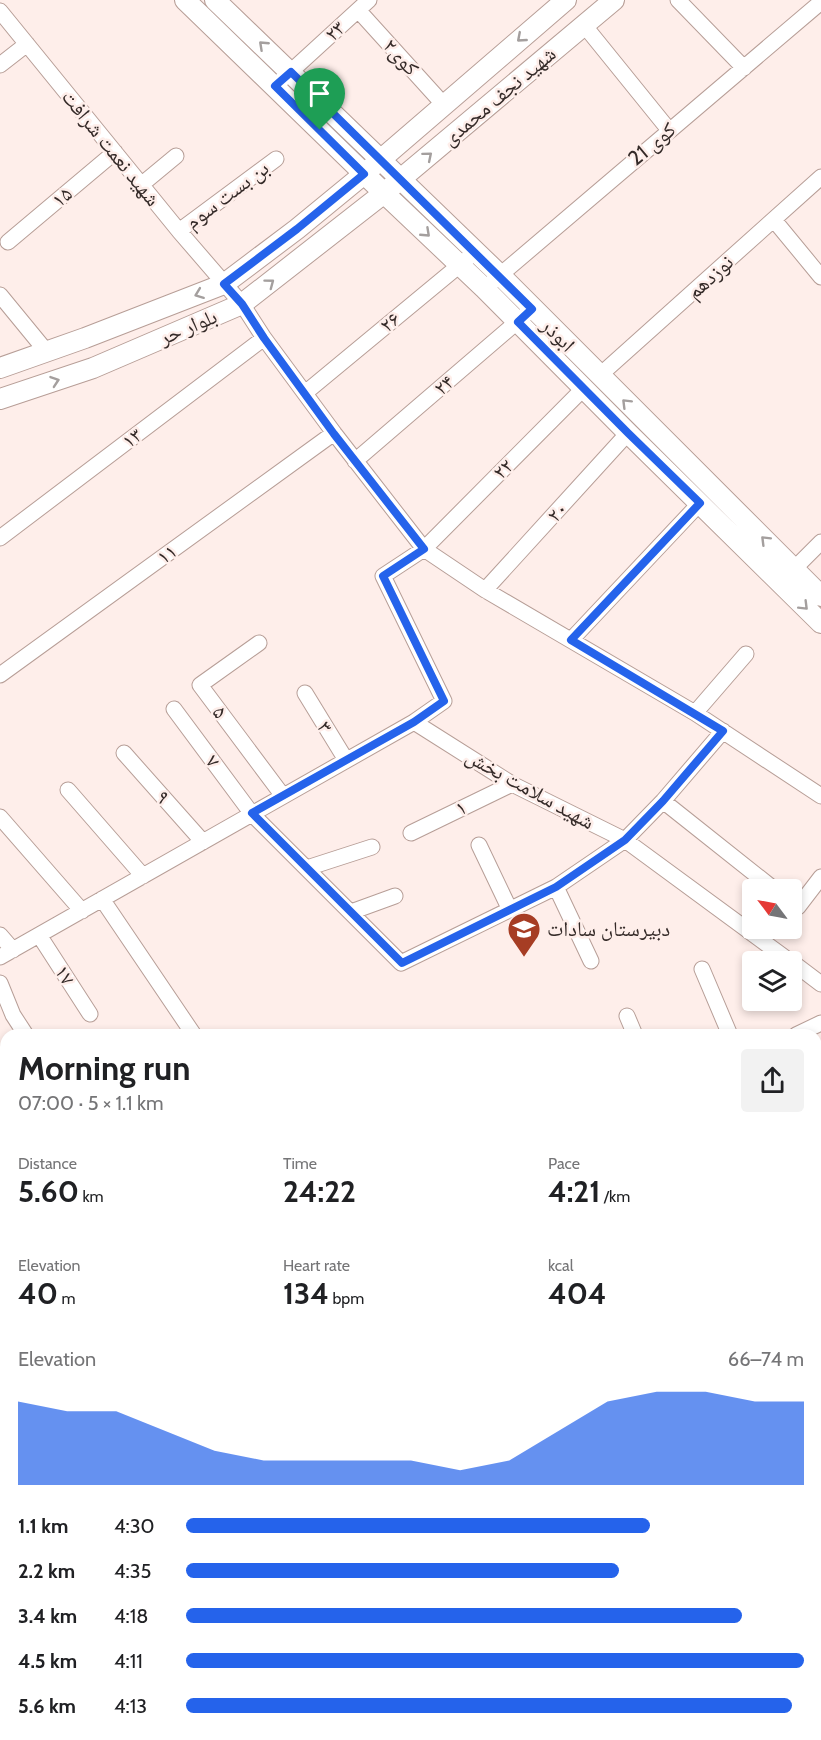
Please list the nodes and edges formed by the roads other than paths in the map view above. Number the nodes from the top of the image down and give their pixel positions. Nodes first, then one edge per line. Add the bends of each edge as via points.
1 (185, 0) edge
2 (215, 0) edge
3 (566, 0) edge
4 (614, 0) edge
5 (678, 0) edge
6 (821, 2) edge
7 (363, 5) edge
8 (0, 11) edge
9 (584, 25) junction
10 (27, 44) junction
11 (0, 65) edge
12 (744, 68) junction
13 (291, 72) junction
14 (275, 86) junction
15 (444, 105) junction
16 (669, 130) junction
17 (115, 152) junction
18 (176, 156) dead end
19 (276, 159) dead end
20 (380, 160) junction
21 (364, 174) junction
22 (821, 177) edge
23 (399, 180) junction
24 (141, 185) junction
25 (384, 193) junction
26 (774, 220) junction
27 (179, 231) junction
28 (9, 242) dead end
29 (475, 252) junction
30 (460, 264) junction
31 (821, 277) edge
32 (492, 282) junction
33 (224, 284) junction
34 (0, 295) edge
35 (242, 304) junction
36 (525, 315) junction
37 (264, 338) junction
38 (46, 351) junction
39 (0, 368) edge
40 (599, 376) junction
41 (584, 389) junction
42 (305, 393) junction
43 (0, 399) edge
44 (628, 433) junction
45 (334, 434) junction
46 (355, 462) junction
47 (700, 503) junction
48 (0, 538) edge
49 (821, 542) edge
50 (424, 549) junction
51 (794, 569) junction
52 (485, 590) junction
53 (821, 596) edge
54 (821, 624) edge
55 (571, 640) junction
56 (259, 643) dead end
57 (747, 654) dead end
58 (0, 675) edge
59 (304, 693) dead end
60 (174, 709) dead end
61 (695, 713) junction
62 (414, 722) junction
63 (723, 731) junction
64 (124, 753) dead end
65 (346, 760) junction
66 (512, 784) junction
67 (68, 790) dead end
68 (283, 796) junction
69 (821, 796) edge
70 (663, 801) junction
71 (252, 813) junction
72 (0, 817) edge
73 (411, 832) dead end
74 (625, 840) junction
75 (203, 842) junction
76 (479, 844) dead end
77 (372, 847) dead end
78 (307, 868) junction
79 (143, 876) junction
80 (821, 878) edge
81 (761, 879) edge
82 (556, 887) junction
83 (395, 896) dead end
84 (102, 899) junction
85 (802, 902) edge
86 (510, 909) junction
87 (82, 911) junction
88 (351, 912) junction
89 (0, 934) edge
90 (39, 935) junction
91 (776, 951) edge
92 (6, 954) edge
93 (591, 961) dead end
94 (702, 969) dead end
95 (802, 970) edge
96 (0, 983) edge
97 (821, 984) edge
98 (90, 1014) dead end
99 (627, 1016) dead end
100 (7, 1017) edge
101 (20, 1029) edge
102 (190, 1029) edge
103 (632, 1029) edge
104 (727, 1029) edge

1 - 14 main road
13 -> 2 main road, ابوذر
3 -> 15 main road, شهید نجف محمدی
4 - 9 main road, شهید نجف محمدی
5 - 12 street
6 - 12 street, کوی 21
7 - 13 street, ۲۳
7 - 15 street, کوی۲
8 - 10 street, شهید نعمت شرافت
9 - 16 street
23 -> 9 main road, شهید نجف محمدی
10 - 11 street
10 - 17 street, شهید نعمت شرافت
12 - 16 street, کوی 21
13 - 14 street, ۲۳
13 - 20 main road, ابوذر
14 - 21 main road
15 - 20 main road, شهید نجف محمدی
16 - 32 street, کوی 21
17 - 24 street, شهید نعمت شرافت
17 - 28 street, ۱۵
18 - 24 street
19 - 27 street, بن بست سوم
20 - 21 main road, شهید نجف محمدی
20 - 23 main road, ابوذر
21 - 25 main road, ابوذر
21 - 33 main road, بلوار حر
22 - 26 street, نوزدهم
23 - 25 main road, شهید نجف محمدی
23 - 29 main road, ابوذر
24 - 27 street, شهید نعمت شرافت
25 -> 30 main road, ابوذر
35 -> 25 main road, بلوار حر
26 - 31 street
26 - 40 street, نوزدهم
27 - 33 street, شهید نعمت شرافت
29 - 30 street, ۲۶
29 - 32 main road, ابوذر
30 - 32 main road, ابوذر
30 - 42 street, ۲۶
32 - 36 main road, ابوذر
33 - 35 street, شهید نعمت شرافت
33 -> 38 main road, بلوار حر
34 - 38 street
35 - 37 street, شهید نعمت شرافت
43 -> 35 main road, بلوار حر via 93,368
36 - 40 main road, ابوذر
36 - 41 main road, ابوذر
36 - 46 street, ۲۴
37 - 42 street, شهید نعمت شرافت
37 - 48 street, ۱۳
38 - 39 main road, بلوار حر
51 -> 40 main road, ابوذر
41 - 44 main road, ابوذر
41 - 50 street, ۲۲
42 - 45 street, شهید نعمت شرافت
44 - 47 main road, ابوذر
44 - 52 street, ۲۰
45 - 46 street, شهید نعمت شرافت
45 - 58 street, ۱۱
46 - 50 street, شهید نعمت شرافت
47 -> 54 main road, ابوذر
47 - 55 street
49 - 51 street
50 - 52 street, شهید نعمت شرافت
50 - 62 street, ۲۲ via 383,576 444,701
51 - 53 main road, ابوذر
52 - 55 street, شهید نعمت شرافت
55 - 61 street, شهید نعمت شرافت
56 - 68 street, ۵ via 200,685
57 - 61 street
59 - 65 street, ۳
60 - 71 street, ۷
61 - 63 street, شهید نعمت شرافت
62 - 65 street
62 - 66 street, شهید سلامت بخش
63 - 69 street, شهید نعمت شرافت
63 - 70 street
64 - 75 street, ۹
65 - 68 street
66 - 73 street, ۱
66 - 74 street, شهید سلامت بخش
67 - 79 street
68 - 71 street
70 - 74 street
70 - 81 street
71 - 75 street
71 - 78 street, ۷
72 - 87 street
74 - 82 street
74 - 91 street, شهید سلامت بخش
75 - 79 street
76 - 86 street
77 - 78 street
78 - 88 street, ۷
79 - 84 street
80 - 85 street
82 - 86 street
82 - 93 street
83 - 88 street
84 - 87 street
84 - 102 street
86 - 88 street, ۷ via 402,963
87 - 90 street
89 - 92 street
90 - 92 street
90 - 98 street, ۱۷
94 - 104 street
95 - 97 street, شهید سلامت بخش
96 - 100 street
99 - 103 street
100 - 101 street

